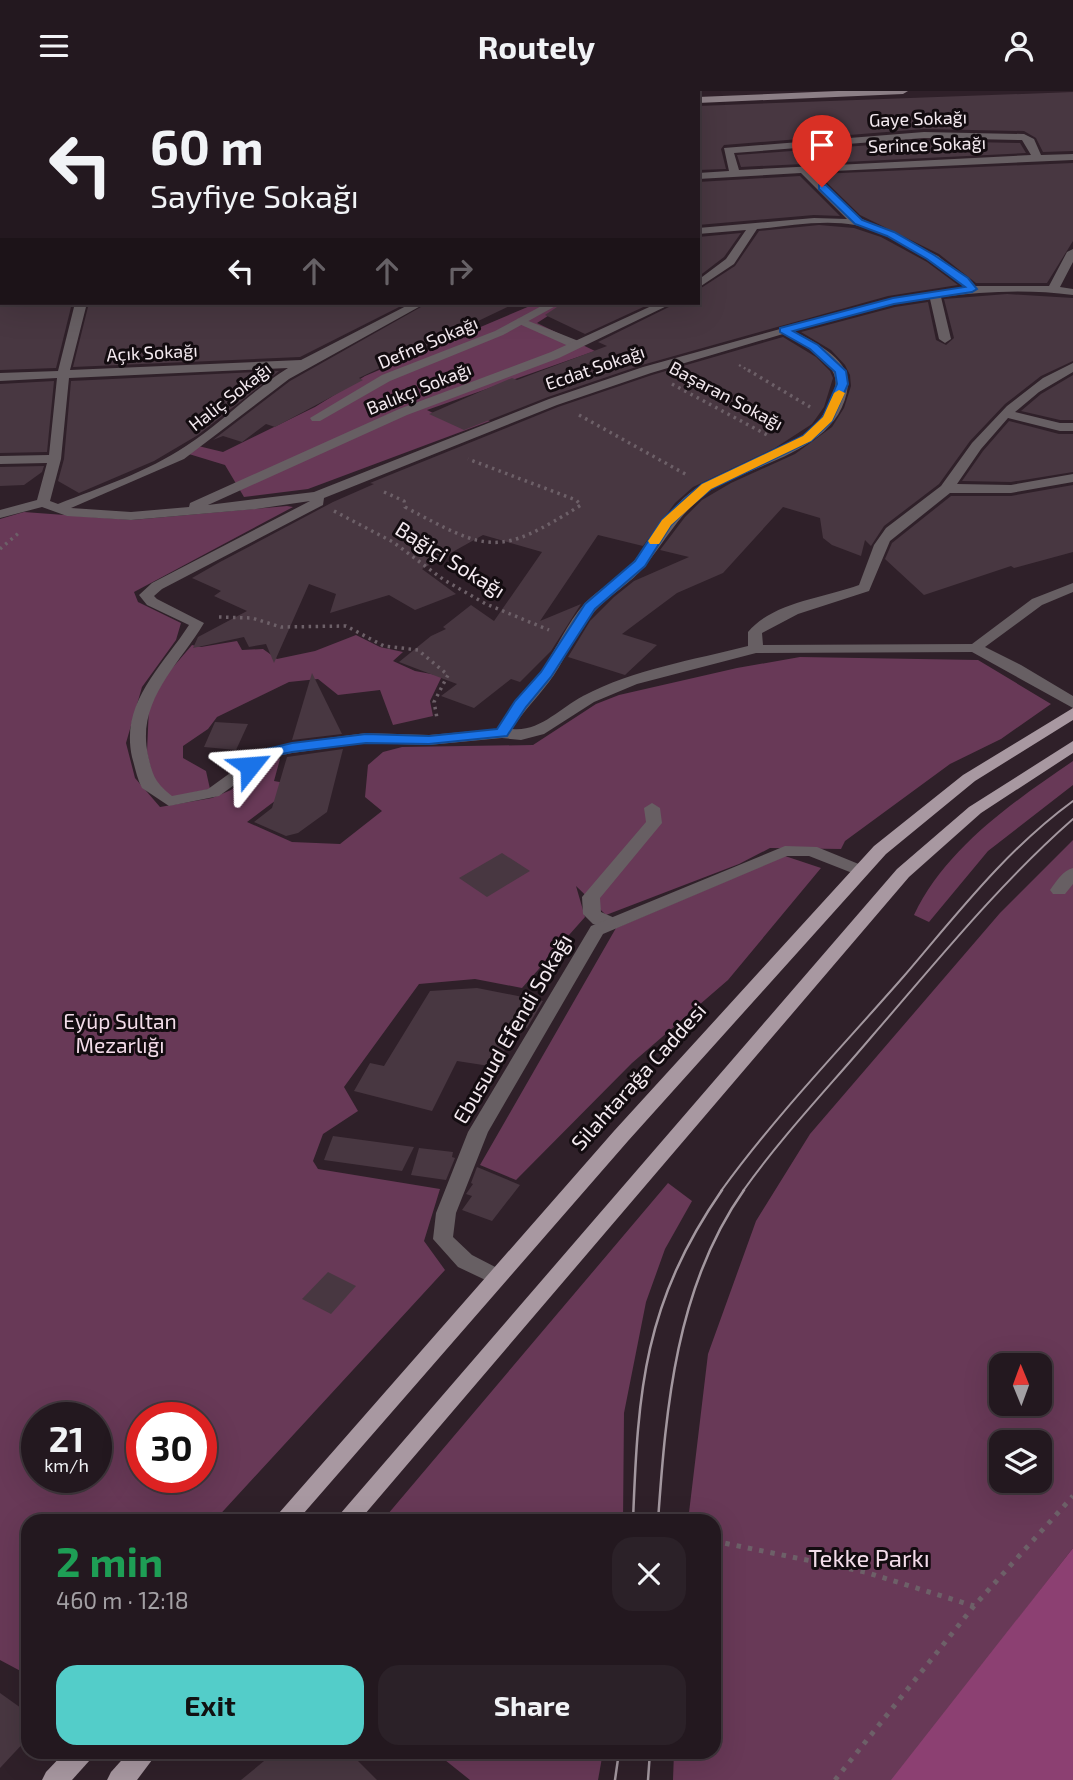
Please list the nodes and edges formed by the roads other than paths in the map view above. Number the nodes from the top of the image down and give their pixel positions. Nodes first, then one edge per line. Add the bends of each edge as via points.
1 (903, 91) edge
2 (824, 92) edge
3 (700, 100) edge
4 (829, 141) junction
5 (932, 148) junction
6 (1073, 157) edge
7 (1038, 160) junction
8 (842, 166) junction
9 (804, 170) junction
10 (735, 174) junction
11 (700, 176) edge
12 (859, 222) junction
13 (752, 228) junction
14 (700, 231) edge
15 (1073, 252) edge
16 (700, 284) edge
17 (972, 289) junction
18 (1053, 289) junction
19 (1073, 292) edge
20 (935, 295) junction
21 (80, 305) edge
22 (416, 305) edge
23 (551, 305) edge
24 (663, 305) edge
25 (521, 321) junction
26 (784, 330) junction
27 (945, 339) dead end
28 (577, 345) junction
29 (305, 364) junction
30 (1073, 367) edge
31 (62, 375) junction
32 (0, 377) edge
33 (1007, 414) junction
34 (316, 418) dead end
35 (1073, 427) edge
36 (55, 459) junction
37 (0, 460) edge
38 (1073, 478) edge
39 (946, 489) junction
40 (317, 499) junction
41 (43, 503) junction
42 (57, 510) junction
43 (186, 512) junction
44 (0, 515) edge
45 (1073, 587) edge
46 (975, 648) junction
47 (756, 649) junction
48 (1073, 703) edge
49 (1073, 713) edge
50 (502, 733) junction
51 (1073, 746) edge
52 (652, 808) dead end
53 (860, 871) junction
54 (1073, 873) edge
55 (1059, 890) dead end
56 (611, 923) junction
57 (496, 1277) junction
58 (289, 1514) edge
59 (351, 1514) edge
60 (74, 1759) edge
61 (139, 1759) edge
62 (55, 1780) edge
63 (120, 1780) edge

1 - 2 main road
2 - 3 main road
4 - 5 street, Gaye Sokağı
4 - 8 street
4 - 10 street, Gaye Sokağı via 728,150
5 - 7 street, Serince Sokağı
5 - 7 street, Gaye Sokağı via 1024,137
5 - 8 street, Serince Sokağı
6 - 7 street, Serince Sokağı
8 - 9 street, Serince Sokağı
9 - 10 street, Serince Sokağı
9 - 12 street
10 - 11 street, Serince Sokağı
12 - 13 street via 814,221
12 - 17 street via 931,257
13 - 14 street
13 - 16 street via 744,249
15 - 18 street
17 - 18 street, Ecdat Sokağı
17 - 20 street, Ecdat Sokağı
18 - 19 street, Ecdat Sokağı
20 - 26 street, Ecdat Sokağı via 893,301
20 - 27 street
21 - 31 street
22 - 29 street, Haliç Sokağı
23 - 25 street, Defne Sokağı
24 - 28 street, Balıkçı Sokağı
25 - 28 street
25 - 34 street, Defne Sokağı via 386,378
26 - 40 street, Ecdat Sokağı via 553,403
26 - 50 street via 814,347 840,371 843,384 828,418 807,439 707,487 666,523 640,563 590,607
28 - 43 street, Balıkçı Sokağı via 403,412
29 - 31 street, Açık Sokağı
29 - 42 street, Haliç Sokağı via 227,417 180,456
30 - 33 street via 1057,374
31 - 32 street, Açık Sokağı
31 - 36 street
33 - 35 street
33 - 39 street via 980,440
36 - 37 street
36 - 41 street
38 - 39 street via 1011,489
39 - 47 street via 883,540 864,588 774,619 755,632
40 - 43 street
40 - 50 street, Ecdat Sokağı via 146,595 197,623 141,708 137,731 148,785 169,801 213,793 268,753 292,748 366,739 429,740
41 - 42 street
41 - 44 street
42 - 43 street via 131,516
45 - 46 street via 1037,602
46 - 47 street
46 - 48 street
47 - 50 street via 632,681 589,699 539,731 521,736
49 - 53 main road, Silahtarağa Caddesi via 960,784
51 - 59 main road via 975,810 903,873
52 - 56 street via 654,823 591,897 592,914
53 - 56 street, Ebusuud Efendi Sokağı via 811,851 785,851
53 - 57 main road, Silahtarağa Caddesi
54 - 55 street
56 - 57 street, Ebusuud Efendi Sokağı via 597,930 478,1132 446,1213 443,1239 465,1261
57 - 58 main road, Silahtarağa Caddesi
60 - 62 main road
61 - 63 main road

